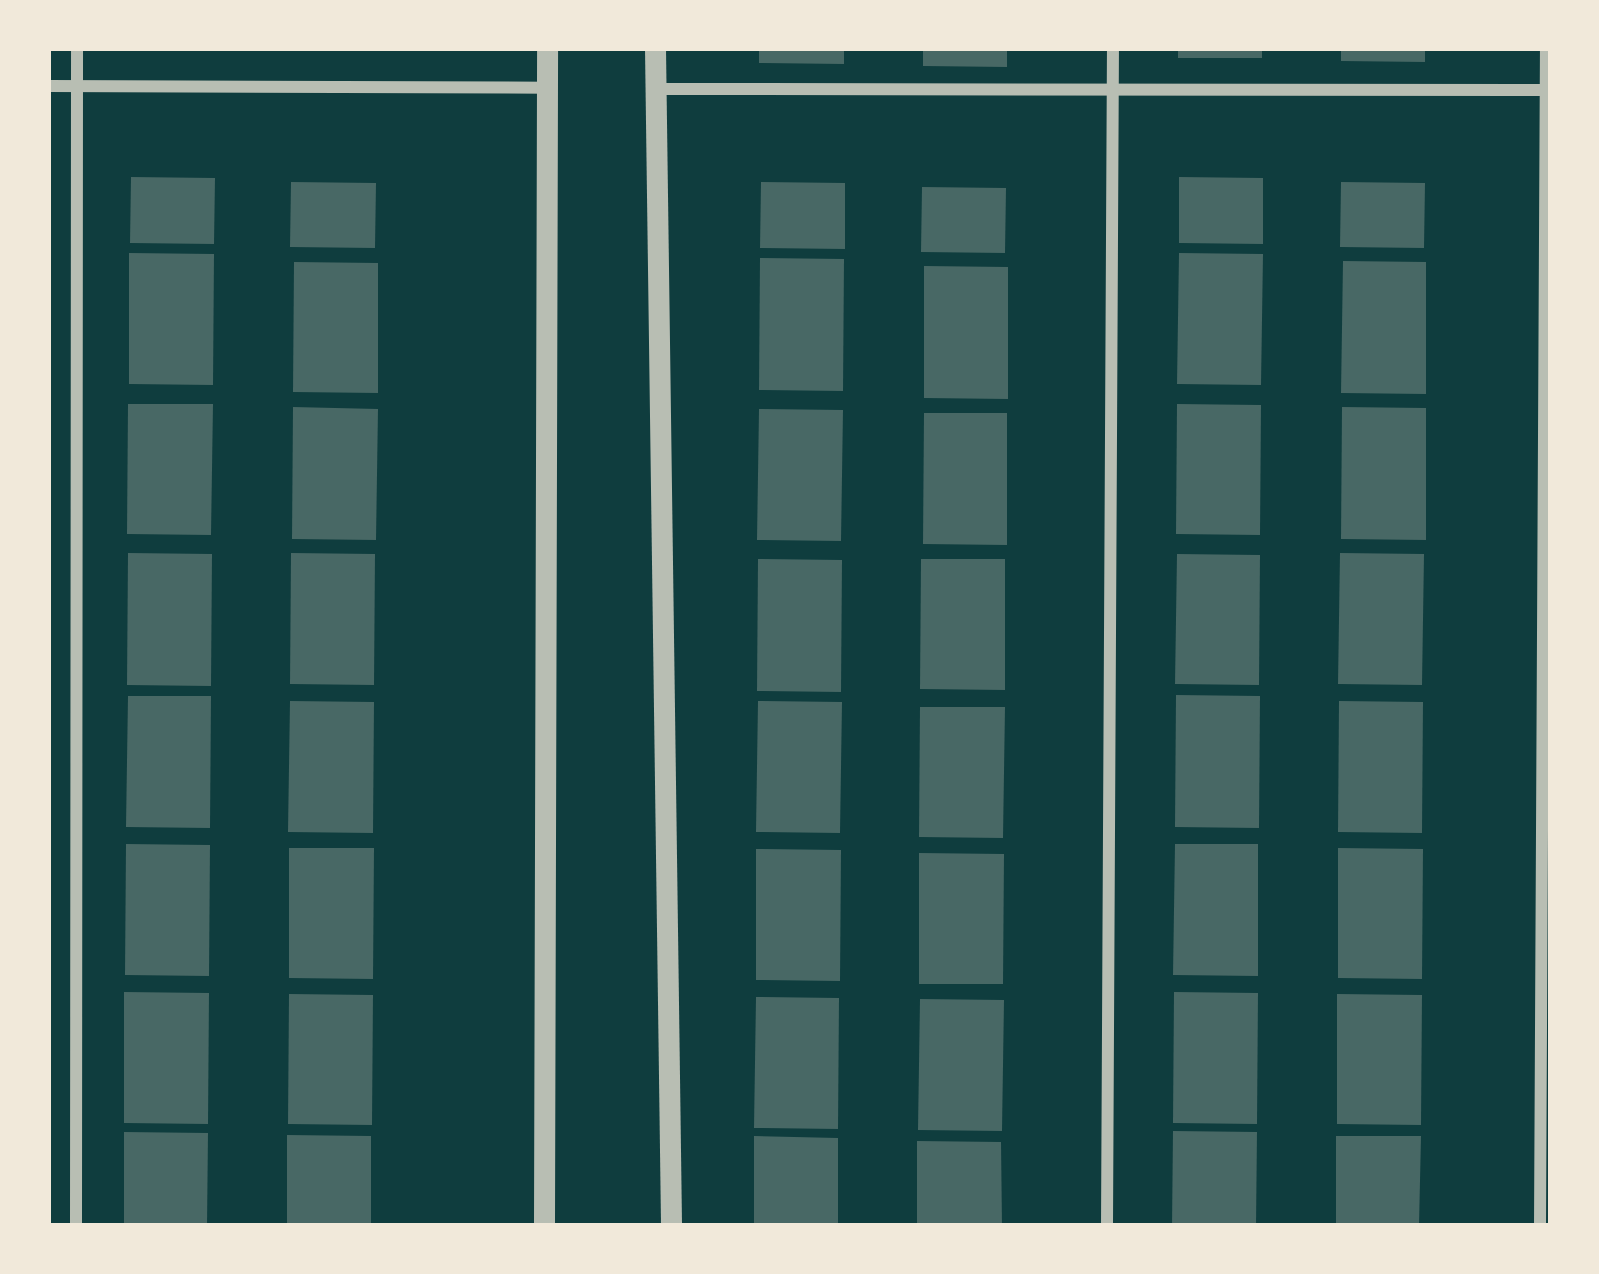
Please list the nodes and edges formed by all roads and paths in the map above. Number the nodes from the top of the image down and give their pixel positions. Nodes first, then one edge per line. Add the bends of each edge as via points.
1 (77, 48) edge
2 (548, 48) edge
3 (655, 48) edge
4 (1113, 48) edge
5 (1546, 48) edge
6 (48, 86) edge
7 (77, 86) junction
8 (548, 88) junction
9 (655, 89) junction
10 (1113, 90) junction
11 (1549, 90) edge
12 (76, 1226) edge
13 (544, 1226) edge
14 (670, 1226) edge
15 (1107, 1226) edge
16 (1540, 1226) edge

1 - 7 street
2 - 8 street
3 - 9 street
4 - 10 street
5 - 11 street
6 - 7 street
7 - 8 street
7 - 12 street
8 - 13 street
9 - 10 street
9 - 14 street
10 - 11 street
10 - 15 street
11 - 16 street

